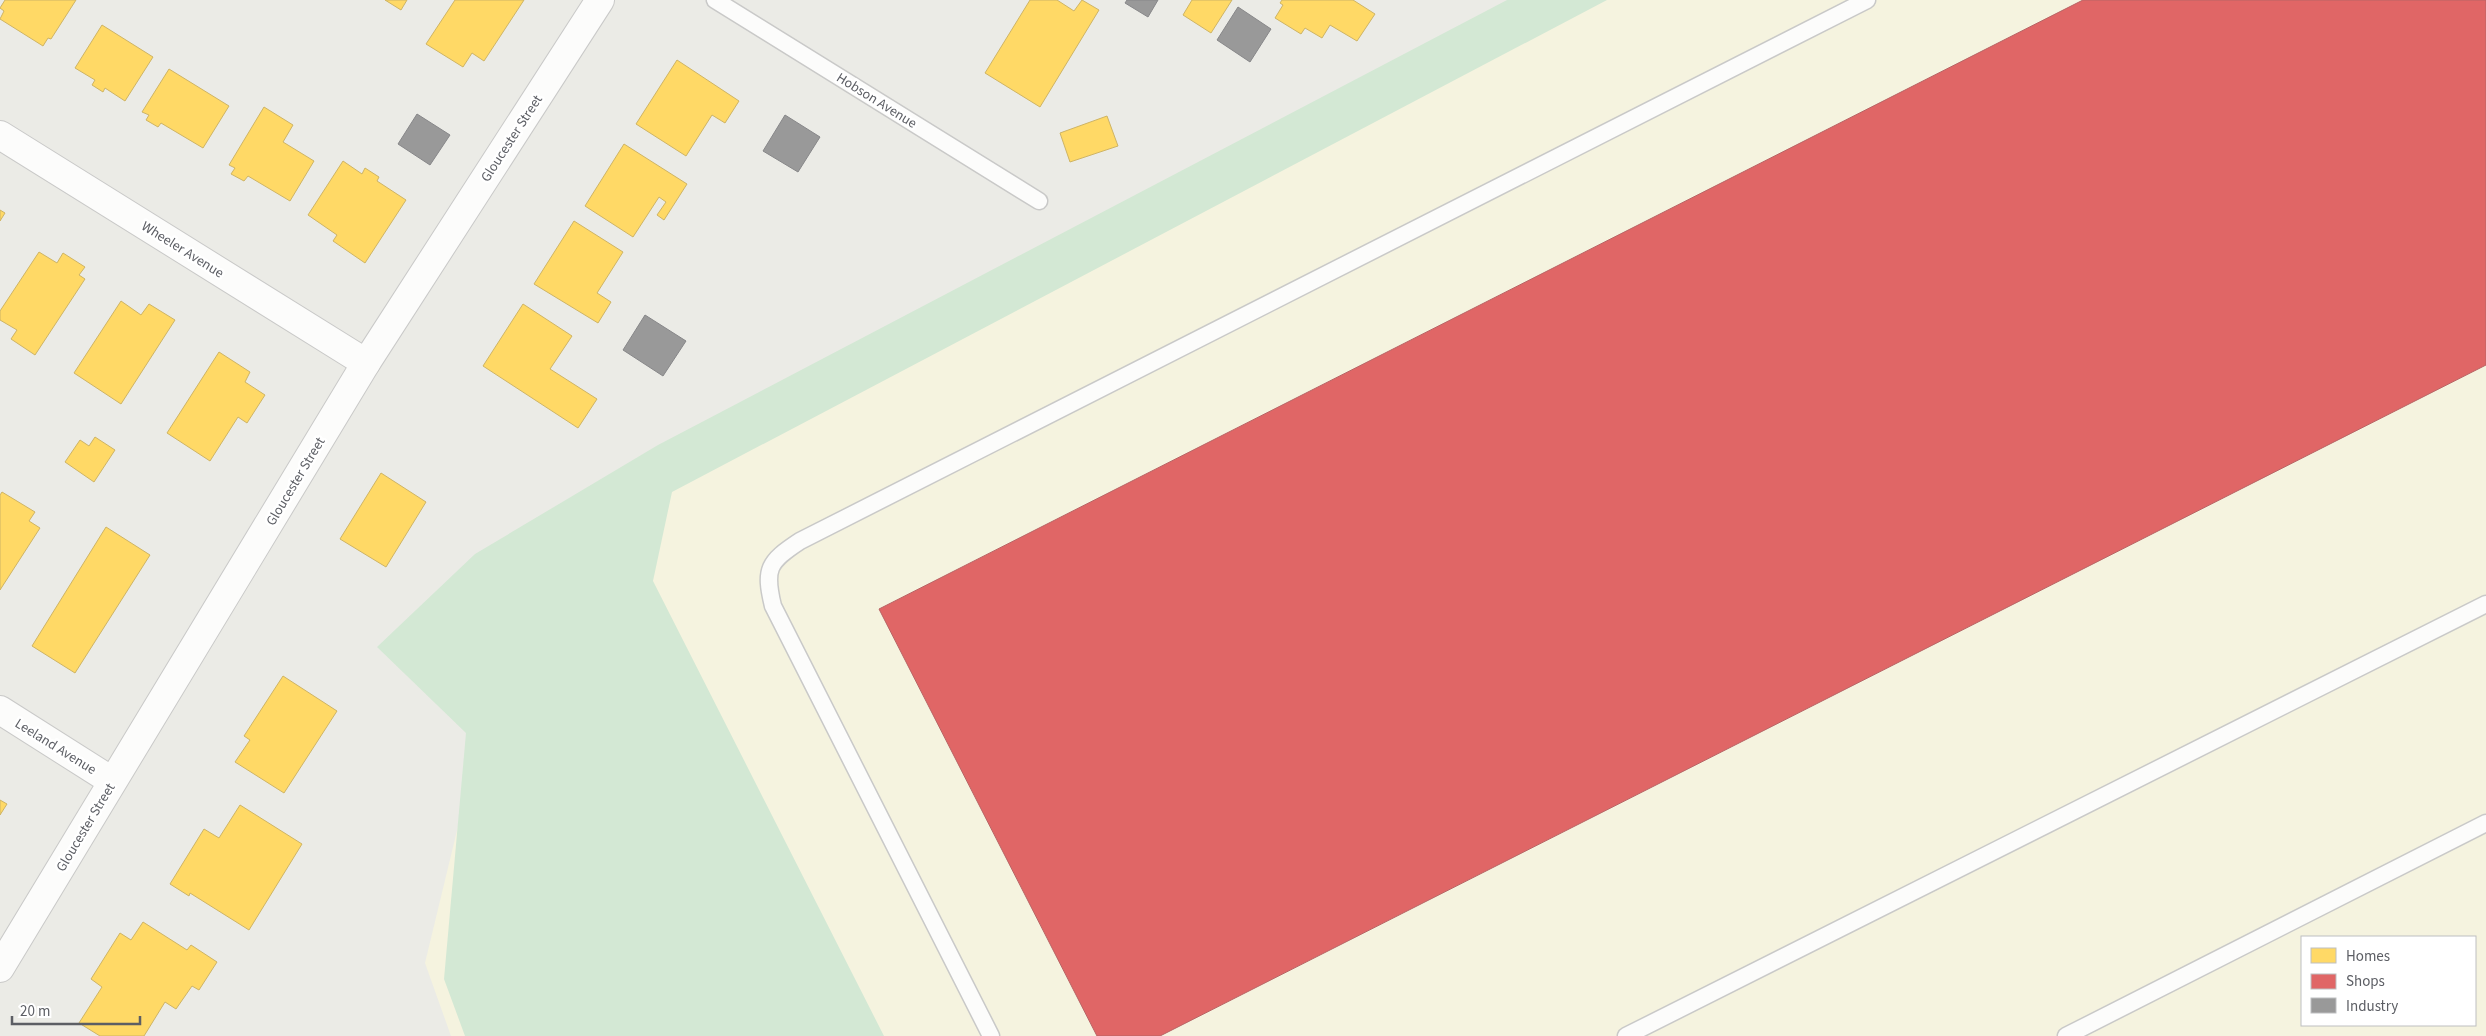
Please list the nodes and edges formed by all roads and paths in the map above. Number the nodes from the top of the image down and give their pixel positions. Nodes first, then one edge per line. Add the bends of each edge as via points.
1 (600, 0) edge
2 (715, 0) edge
3 (1867, 0) edge
4 (0, 135) edge
5 (1039, 201) dead end
6 (366, 363) junction
7 (2486, 604) edge
8 (0, 710) edge
9 (112, 781) junction
10 (2486, 823) edge
11 (0, 968) edge
12 (991, 1036) edge
13 (1626, 1036) edge
14 (2066, 1036) edge

1 - 6 street, Gloucester Street
2 - 5 lane, Hobson Avenue
3 - 12 lane via 800,541 781,554 770,567 768,586 773,606
4 - 6 street, Wheeler Avenue
6 - 9 street, Gloucester Street
7 - 13 lane
8 - 9 street, Leeland Avenue
9 - 11 street, Gloucester Street
10 - 14 lane

